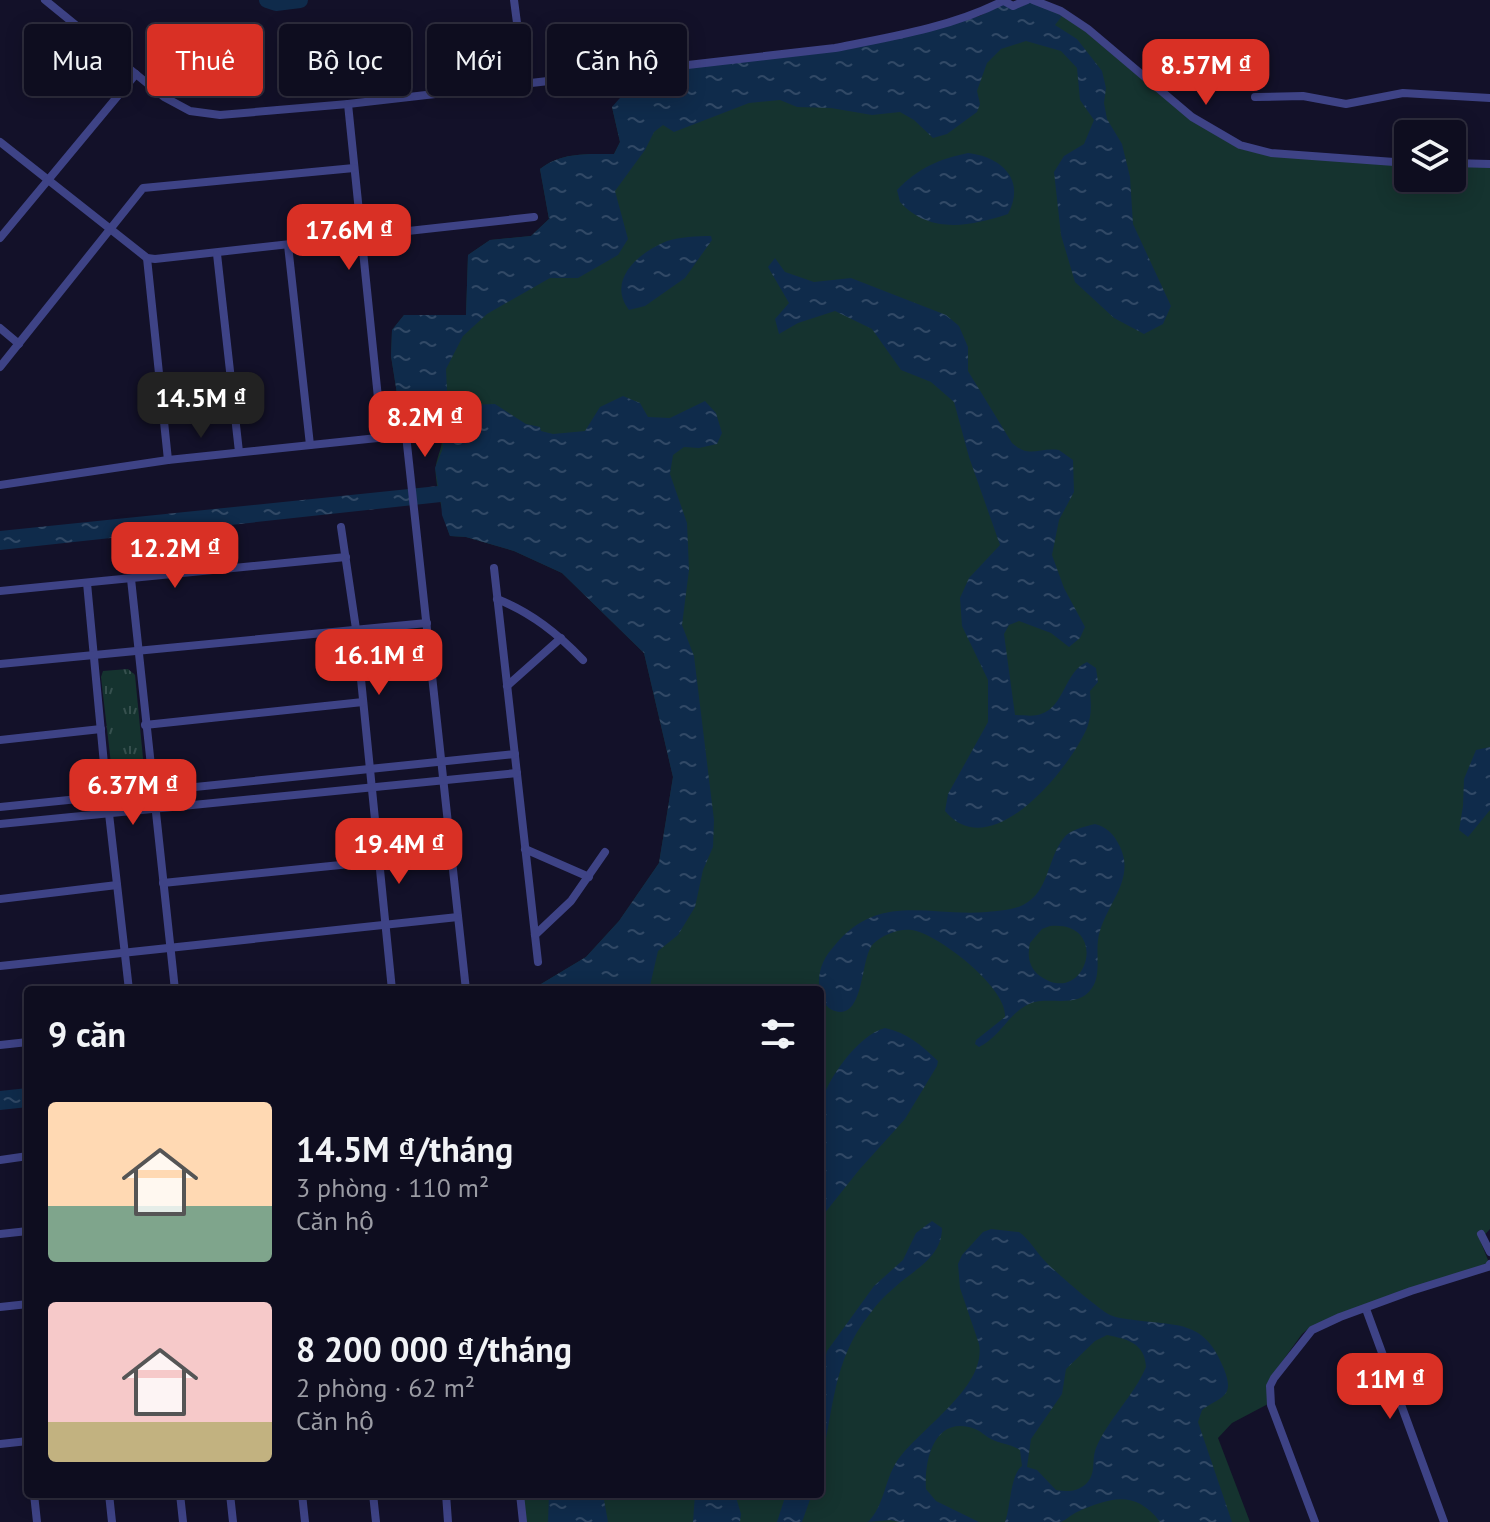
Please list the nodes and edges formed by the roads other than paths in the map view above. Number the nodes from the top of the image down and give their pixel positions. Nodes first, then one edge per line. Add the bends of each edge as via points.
1 (45, 0) edge
2 (514, 0) edge
3 (1003, 0) edge
4 (1030, 0) edge
5 (517, 24) edge
6 (136, 74) junction
7 (531, 83) edge
8 (427, 95) edge
9 (1255, 97) dead end
10 (1490, 98) edge
11 (348, 104) junction
12 (0, 142) edge
13 (1394, 162) edge
14 (1466, 163) edge
15 (1490, 164) edge
16 (354, 168) junction
17 (49, 179) junction
18 (534, 217) dead end
19 (111, 229) junction
20 (361, 237) junction
21 (0, 238) edge
22 (288, 245) junction
23 (217, 254) junction
24 (147, 258) junction
25 (0, 328) edge
26 (19, 344) junction
27 (0, 367) edge
28 (382, 437) junction
29 (310, 445) junction
30 (239, 452) junction
31 (168, 460) junction
32 (0, 485) edge
33 (341, 527) dead end
34 (346, 557) junction
35 (494, 568) dead end
36 (131, 579) junction
37 (87, 583) junction
38 (0, 591) edge
39 (497, 599) junction
40 (427, 623) junction
41 (356, 629) junction
42 (561, 638) junction
43 (138, 650) junction
44 (94, 655) junction
45 (583, 660) dead end
46 (0, 664) edge
47 (507, 686) junction
48 (363, 702) junction
49 (145, 725) junction
50 (101, 729) junction
51 (0, 740) edge
52 (515, 754) junction
53 (441, 761) junction
54 (370, 768) junction
55 (517, 773) junction
56 (443, 780) junction
57 (372, 786) junction
58 (152, 791) junction
59 (107, 796) junction
60 (0, 807) edge
61 (154, 809) junction
62 (108, 813) junction
63 (0, 824) edge
64 (525, 849) junction
65 (605, 852) dead end
66 (380, 861) junction
67 (589, 877) junction
68 (163, 883) junction
69 (117, 885) junction
70 (0, 899) edge
71 (458, 917) junction
72 (386, 924) junction
73 (535, 935) junction
74 (170, 948) junction
75 (125, 953) junction
76 (538, 962) dead end
77 (0, 966) edge
78 (129, 986) edge
79 (175, 986) edge
80 (392, 986) edge
81 (466, 986) edge
82 (24, 1042) edge
83 (0, 1045) edge
84 (24, 1157) edge
85 (0, 1160) edge
86 (24, 1231) edge
87 (0, 1234) edge
88 (1481, 1234) dead end
89 (1490, 1252) edge
90 (1489, 1268) edge
91 (24, 1304) edge
92 (0, 1307) edge
93 (1366, 1309) junction
94 (0, 1444) edge
95 (24, 1444) edge
96 (34, 1498) edge
97 (109, 1498) edge
98 (180, 1498) edge
99 (230, 1498) edge
100 (302, 1498) edge
101 (373, 1498) edge
102 (446, 1498) edge
103 (520, 1498) edge
104 (37, 1522) edge
105 (112, 1522) edge
106 (183, 1522) edge
107 (233, 1522) edge
108 (305, 1522) edge
109 (376, 1522) edge
110 (448, 1522) edge
111 (523, 1522) edge
112 (1315, 1522) edge
113 (1444, 1522) edge

1 - 6 street
2 - 5 street
3 - 4 street via 1013,6
3 - 7 street via 979,13 835,48
4 - 13 street via 1061,11 1088,29 1192,117 1240,145 1271,153
6 - 11 street via 190,111 220,115
6 - 17 street
8 - 11 street
9 - 10 street via 1303,96 1346,104 1403,93
11 - 16 street
12 - 17 street
14 - 15 street
16 - 19 street via 143,188
16 - 20 street
17 - 19 street
17 - 21 street
18 - 20 street
19 - 24 street
19 - 26 street
20 - 22 street
20 - 28 street
22 - 23 street
22 - 29 street
23 - 24 street
23 - 30 street
24 - 31 street
25 - 26 street
26 - 27 street
28 - 29 street
28 - 40 street via 406,435
29 - 30 street
30 - 31 street
31 - 32 street
33 - 34 street
34 - 36 street
34 - 41 street
35 - 39 street
36 - 37 street
36 - 43 street
37 - 38 street
37 - 44 street
39 - 42 street
39 - 47 street
40 - 41 street
40 - 53 street
41 - 43 street
41 - 48 street
42 - 45 street
42 - 47 street
43 - 44 street
43 - 49 street
44 - 46 street
44 - 50 street
47 - 52 street
48 - 49 street
48 - 54 street
49 - 58 street
50 - 51 street
50 - 59 street
52 - 53 street
52 - 55 street
53 - 54 street
53 - 56 street
54 - 57 street
54 - 58 street
55 - 56 street
55 - 64 street
56 - 57 street
56 - 71 street
57 - 61 street
57 - 66 street
58 - 59 street
58 - 61 street
59 - 60 street
59 - 62 street
61 - 62 street
61 - 68 street
62 - 63 street
62 - 69 street
64 - 67 street
64 - 73 street
65 - 67 street
66 - 68 street
66 - 72 street
67 - 73 street
68 - 74 street
69 - 70 street
69 - 75 street
71 - 72 street
71 - 81 street
72 - 74 street
72 - 80 street
73 - 76 street
74 - 75 street
74 - 79 street
75 - 77 street
75 - 78 street
82 - 83 street
84 - 85 street
86 - 87 street
88 - 89 street
90 - 93 street
91 - 92 street
93 - 112 street via 1312,1330 1270,1386 1274,1415
93 - 113 street
94 - 95 street
96 - 104 street
97 - 105 street
98 - 106 street
99 - 107 street
100 - 108 street
101 - 109 street
102 - 110 street
103 - 111 street

